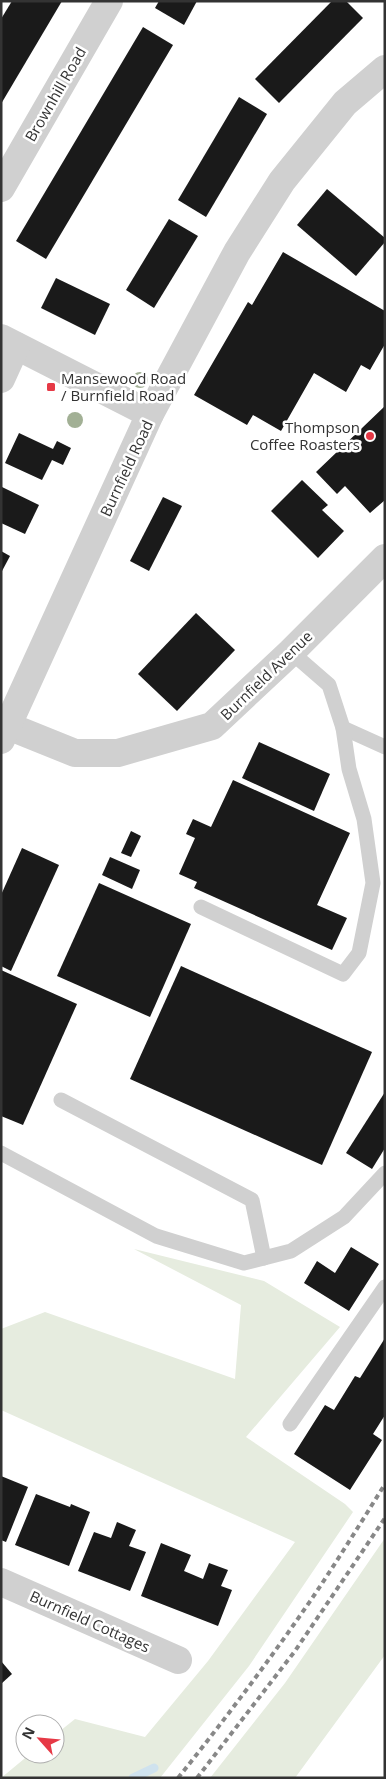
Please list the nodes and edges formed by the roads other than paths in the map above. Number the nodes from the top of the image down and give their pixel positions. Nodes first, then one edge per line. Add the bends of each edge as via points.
1 (109, 1) edge
2 (385, 69) edge
3 (1, 188) edge
4 (9, 342) edge
5 (1, 379) edge
6 (150, 414) junction
7 (385, 558) edge
8 (291, 652) junction
9 (343, 728) junction
10 (4, 733) edge
11 (385, 747) edge
12 (201, 907) dead end
13 (61, 1100) dead end
14 (1, 1153) edge
15 (382, 1184) edge
16 (264, 1258) junction
17 (385, 1287) edge
18 (290, 1424) dead end
19 (1, 1582) edge
20 (178, 1660) dead end

1 - 3 street, Brownhill Road
2 - 6 street, Burnfield Road via 345,103 282,181 237,252
4 - 5 street
4 - 6 street
6 - 10 street, Burnfield Road
7 - 8 street, Burnfield Avenue
8 - 9 lane via 329,685
8 - 10 street, Burnfield Avenue via 212,726 118,753 75,752
9 - 11 lane
9 - 12 lane via 349,769 364,819 373,883 359,952 343,974
13 - 16 lane via 252,1200
14 - 16 lane via 156,1236 244,1263
15 - 16 lane via 344,1217 291,1251
17 - 18 lane
19 - 20 street, Burnfield Cottages

